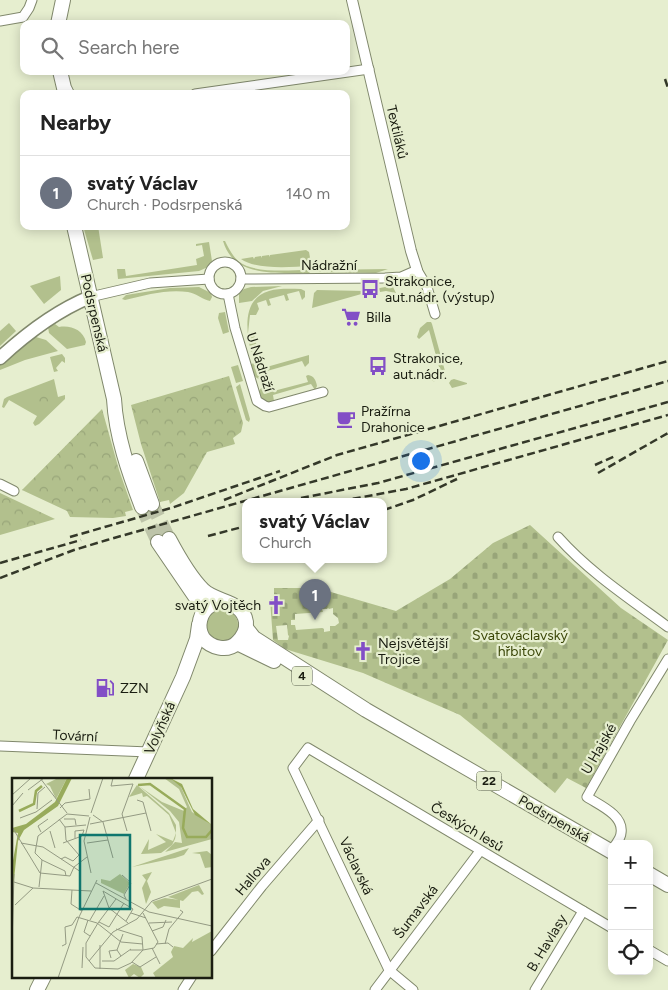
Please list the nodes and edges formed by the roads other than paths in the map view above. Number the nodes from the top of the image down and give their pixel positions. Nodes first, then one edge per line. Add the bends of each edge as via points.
1 (32, 0) edge
2 (63, 0) edge
3 (352, 0) edge
4 (59, 20) edge
5 (0, 21) edge
6 (369, 70) junction
7 (350, 73) edge
8 (55, 75) edge
9 (61, 75) edge
10 (333, 75) edge
11 (55, 90) edge
12 (65, 90) edge
13 (224, 90) edge
14 (75, 230) edge
15 (417, 270) junction
16 (241, 278) junction
17 (209, 279) junction
18 (228, 294) junction
19 (90, 297) junction
20 (435, 314) dead end
21 (0, 358) edge
22 (324, 392) dead end
23 (0, 484) edge
24 (14, 491) dead end
25 (147, 506) tunnel mouth
26 (558, 537) dead end
27 (222, 602) junction
28 (201, 618) junction
29 (668, 627) edge
30 (246, 628) junction
31 (237, 643) junction
32 (216, 647) junction
33 (668, 659) edge
34 (183, 677) junction
35 (366, 710) junction
36 (0, 746) edge
37 (308, 748) joint
38 (149, 752) junction
39 (136, 778) edge
40 (319, 820) junction
41 (618, 840) edge
42 (608, 850) edge
43 (480, 851) junction
44 (653, 876) edge
45 (668, 885) edge
46 (583, 911) junction
47 (608, 926) edge
48 (212, 950) edge
49 (653, 952) edge
50 (668, 961) edge
51 (390, 970) junction
52 (43, 978) edge
53 (191, 978) edge
54 (37, 990) edge
55 (183, 990) edge
56 (375, 990) edge
57 (413, 990) edge
58 (535, 990) edge

1 - 5 street via 22,17
2 - 4 main road
3 - 6 street, Textiláků
6 - 7 street
6 - 15 street, Textiláků
8 - 11 main road
9 - 12 main road
10 - 13 street
14 - 19 main road, Podsrpenská
15 - 16 street, Nádražní via 401,277 385,278
15 - 20 street via 427,287
16 - 17 street via 237,268 224,263 214,267
16 - 18 street via 238,288
17 - 18 street via 215,290
17 - 19 street via 150,283
18 - 22 street, U Nádraží via 235,328 260,404 274,406
19 - 21 main road via 52,317
19 - 25 main road, Podsrpenská via 122,448
23 - 24 street
26 - 29 street via 578,558
27 - 28 main road via 211,604
27 - 28 main road, Podsrpenská via 203,590 163,540 201,605
27 - 30 main road, Podsrpenská via 229,602 240,609
28 - 32 main road, Podsrpenská via 204,639
28 - 34 main road, Volyňská via 198,639
30 - 31 main road
30 - 35 main road, Podsrpenská / 22 via 254,638
31 - 32 main road
31 - 35 main road, Podsrpenská / 4
32 - 34 main road, Volyňská via 200,651
33 - 41 street, U Hajské via 587,797 620,822 622,834
34 - 38 main road, Volyňská
35 - 42 main road, Podsrpenská / 22
36 - 38 street, Tovární
37 - 40 street, Václavská via 293,768
37 - 43 street, Českých lesů
38 - 39 main road, Volyňská
40 - 48 street, Hallova
40 - 51 street, Václavská
43 - 46 street, Českých lesů
43 - 51 street, Šumavská
44 - 45 main road
46 - 47 street, Českých lesů
46 - 58 street, B. Havlasy
49 - 50 street
51 - 56 street, Šumavská
51 - 57 street, Václavská
52 - 54 main road
53 - 55 street

